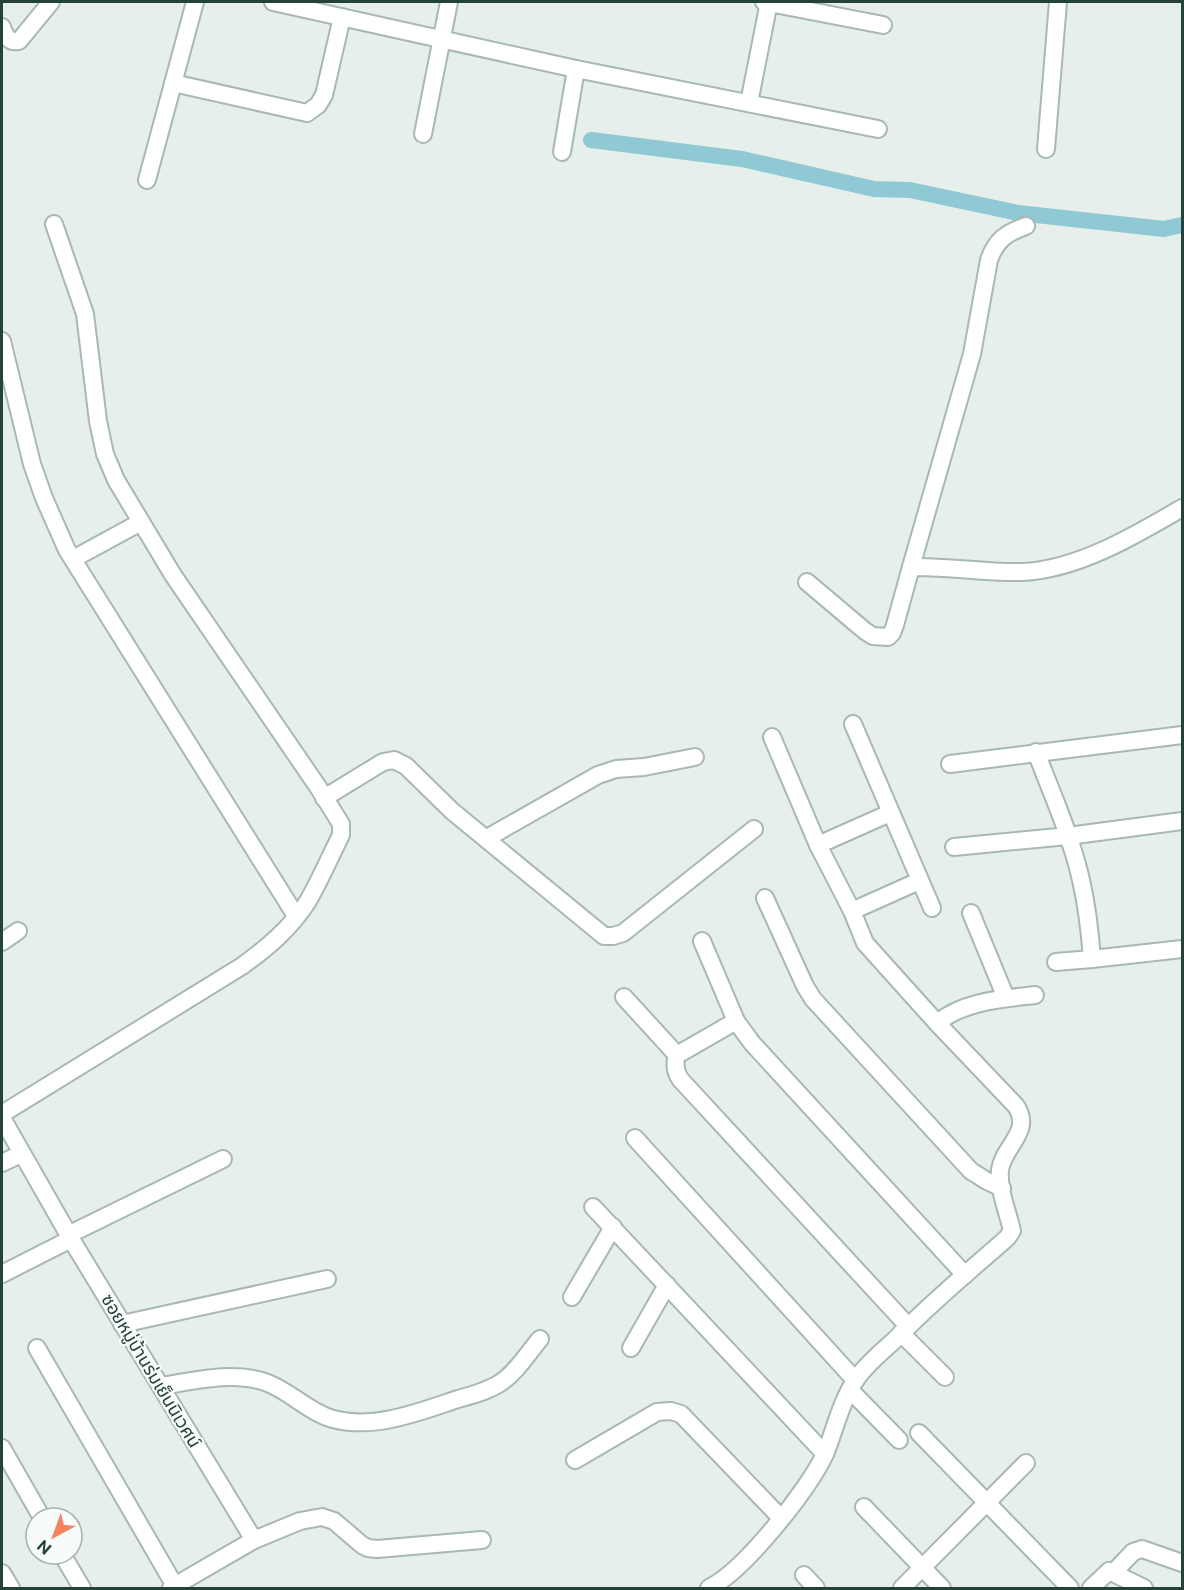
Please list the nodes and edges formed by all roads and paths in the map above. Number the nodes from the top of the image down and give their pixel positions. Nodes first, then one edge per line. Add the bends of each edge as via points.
1 (51, 2) edge
2 (195, 2) edge
3 (273, 2) edge
4 (449, 2) edge
5 (767, 2) edge
6 (1058, 2) edge
7 (342, 16) junction
8 (883, 25) dead end
9 (2, 27) edge
10 (441, 40) junction
11 (576, 69) junction
12 (173, 83) junction
13 (749, 103) junction
14 (878, 129) dead end
15 (423, 134) dead end
16 (1046, 149) dead end
17 (562, 152) dead end
18 (147, 180) dead end
19 (54, 224) dead end
20 (1026, 226) dead end
21 (2, 341) edge
22 (1182, 508) edge
23 (141, 522) junction
24 (73, 560) junction
25 (911, 567) junction
26 (807, 582) dead end
27 (853, 724) dead end
28 (1182, 735) edge
29 (772, 737) dead end
30 (1036, 752) junction
31 (695, 757) dead end
32 (950, 764) dead end
33 (324, 798) junction
34 (890, 813) junction
35 (1182, 821) edge
36 (754, 829) dead end
37 (1068, 836) junction
38 (487, 838) junction
39 (818, 845) junction
40 (954, 847) dead end
41 (919, 881) junction
42 (765, 898) dead end
43 (932, 909) dead end
44 (852, 911) junction
45 (971, 913) dead end
46 (296, 916) junction
47 (18, 932) dead end
48 (702, 941) dead end
49 (2, 942) edge
50 (1182, 949) edge
51 (1092, 958) junction
52 (1056, 962) dead end
53 (1035, 995) dead end
54 (624, 997) dead end
55 (1006, 998) junction
56 (736, 1021) junction
57 (937, 1023) junction
58 (677, 1055) junction
59 (2, 1121) edge
60 (635, 1138) dead end
61 (21, 1154) junction
62 (223, 1159) dead end
63 (2, 1163) edge
64 (1002, 1188) junction
65 (593, 1207) dead end
66 (613, 1227) junction
67 (70, 1237) junction
68 (2, 1274) edge
69 (965, 1275) junction
70 (327, 1279) dead end
71 (667, 1285) junction
72 (572, 1297) dead end
73 (122, 1324) junction
74 (904, 1330) junction
75 (540, 1339) dead end
76 (38, 1348) dead end
77 (631, 1348) dead end
78 (945, 1377) dead end
79 (853, 1385) junction
80 (161, 1386) junction
81 (920, 1433) dead end
82 (899, 1440) dead end
83 (2, 1448) edge
84 (825, 1454) junction
85 (575, 1460) dead end
86 (1026, 1463) dead end
87 (987, 1505) junction
88 (35, 1506) edge
89 (864, 1508) dead end
90 (781, 1518) junction
91 (254, 1540) junction
92 (482, 1540) dead end
93 (1182, 1563) edge
94 (69, 1566) edge
95 (922, 1568) junction
96 (2, 1573) edge
97 (1113, 1573) junction
98 (804, 1575) dead end
99 (173, 1587) edge
100 (11, 1588) edge
101 (82, 1588) edge
102 (711, 1588) edge
103 (816, 1588) edge
104 (902, 1588) edge
105 (942, 1588) edge
106 (1070, 1588) edge
107 (1091, 1588) edge
108 (1144, 1588) edge

1 - 9 street via 19,41 9,40
2 - 12 street
3 - 7 street
4 - 10 street
5 - 8 street
5 - 13 street
6 - 16 street
7 - 10 street
7 - 12 street via 324,95 307,113
10 - 11 street
10 - 15 street
11 - 13 street
11 - 17 street
12 - 18 street
13 - 14 street
19 - 23 street via 85,314 105,454
20 - 25 street via 1000,239 989,260 972,354
21 - 24 street via 32,464
22 - 25 street via 1146,529 1053,568 1023,572
23 - 24 street
23 - 33 street
24 - 46 street
25 - 26 street via 895,625 888,636 873,636 865,631
27 - 34 street
28 - 30 street
29 - 39 street
30 - 32 street
30 - 37 street
31 - 38 street via 598,775
33 - 38 street via 383,762 394,760 406,766 452,811
33 - 46 street via 341,824 341,835
34 - 39 street
34 - 41 street
35 - 37 street
36 - 38 street via 624,933 613,936 595,930
37 - 40 street
37 - 51 street via 1087,905
39 - 44 street
41 - 43 street
41 - 44 street
42 - 64 street via 813,999 971,1171
44 - 57 street via 866,943
45 - 55 street
46 - 59 street via 262,952 242,966
47 - 49 street
48 - 56 street
50 - 51 street
51 - 52 street
53 - 55 street
54 - 58 street
55 - 57 street via 959,1009
56 - 58 street
56 - 69 street
57 - 64 street via 1021,1114 1019,1131 1000,1170
58 - 74 street via 674,1064 680,1079
59 - 61 street, ซอยหมู่บ้านร่มเย็นนิเวศน์
60 - 79 street
61 - 63 street
61 - 67 street, ซอยหมู่บ้านร่มเย็นนิเวศน์
62 - 67 street
64 - 69 street via 1012,1231
65 - 66 street
66 - 71 street
66 - 72 street
67 - 68 street
67 - 73 street, ซอยหมู่บ้านร่มเย็นนิเวศน์
69 - 74 street
70 - 73 street
71 - 77 street
71 - 84 street
73 - 80 street, ซอยหมู่บ้านร่มเย็นนิเวศน์
74 - 78 street
74 - 79 street via 870,1362
75 - 80 street via 516,1369 482,1391 426,1410 361,1423 333,1419 265,1382 242,1377 214,1377
76 - 99 street
79 - 82 street
79 - 84 street
80 - 91 street, ซอยหมู่บ้านร่มเย็นนิเวศน์
81 - 87 street
83 - 88 street
84 - 90 street
85 - 90 street via 657,1412 671,1411 681,1414
86 - 87 street
87 - 95 street
87 - 106 street
89 - 95 street
90 - 102 street via 745,1561
91 - 92 street via 300,1521 322,1517 334,1521 368,1548
91 - 99 street
93 - 97 street via 1142,1549 1133,1552
94 - 101 street
95 - 104 street
95 - 105 street
96 - 100 street
97 - 107 street via 1106,1572
97 - 108 street
98 - 103 street

